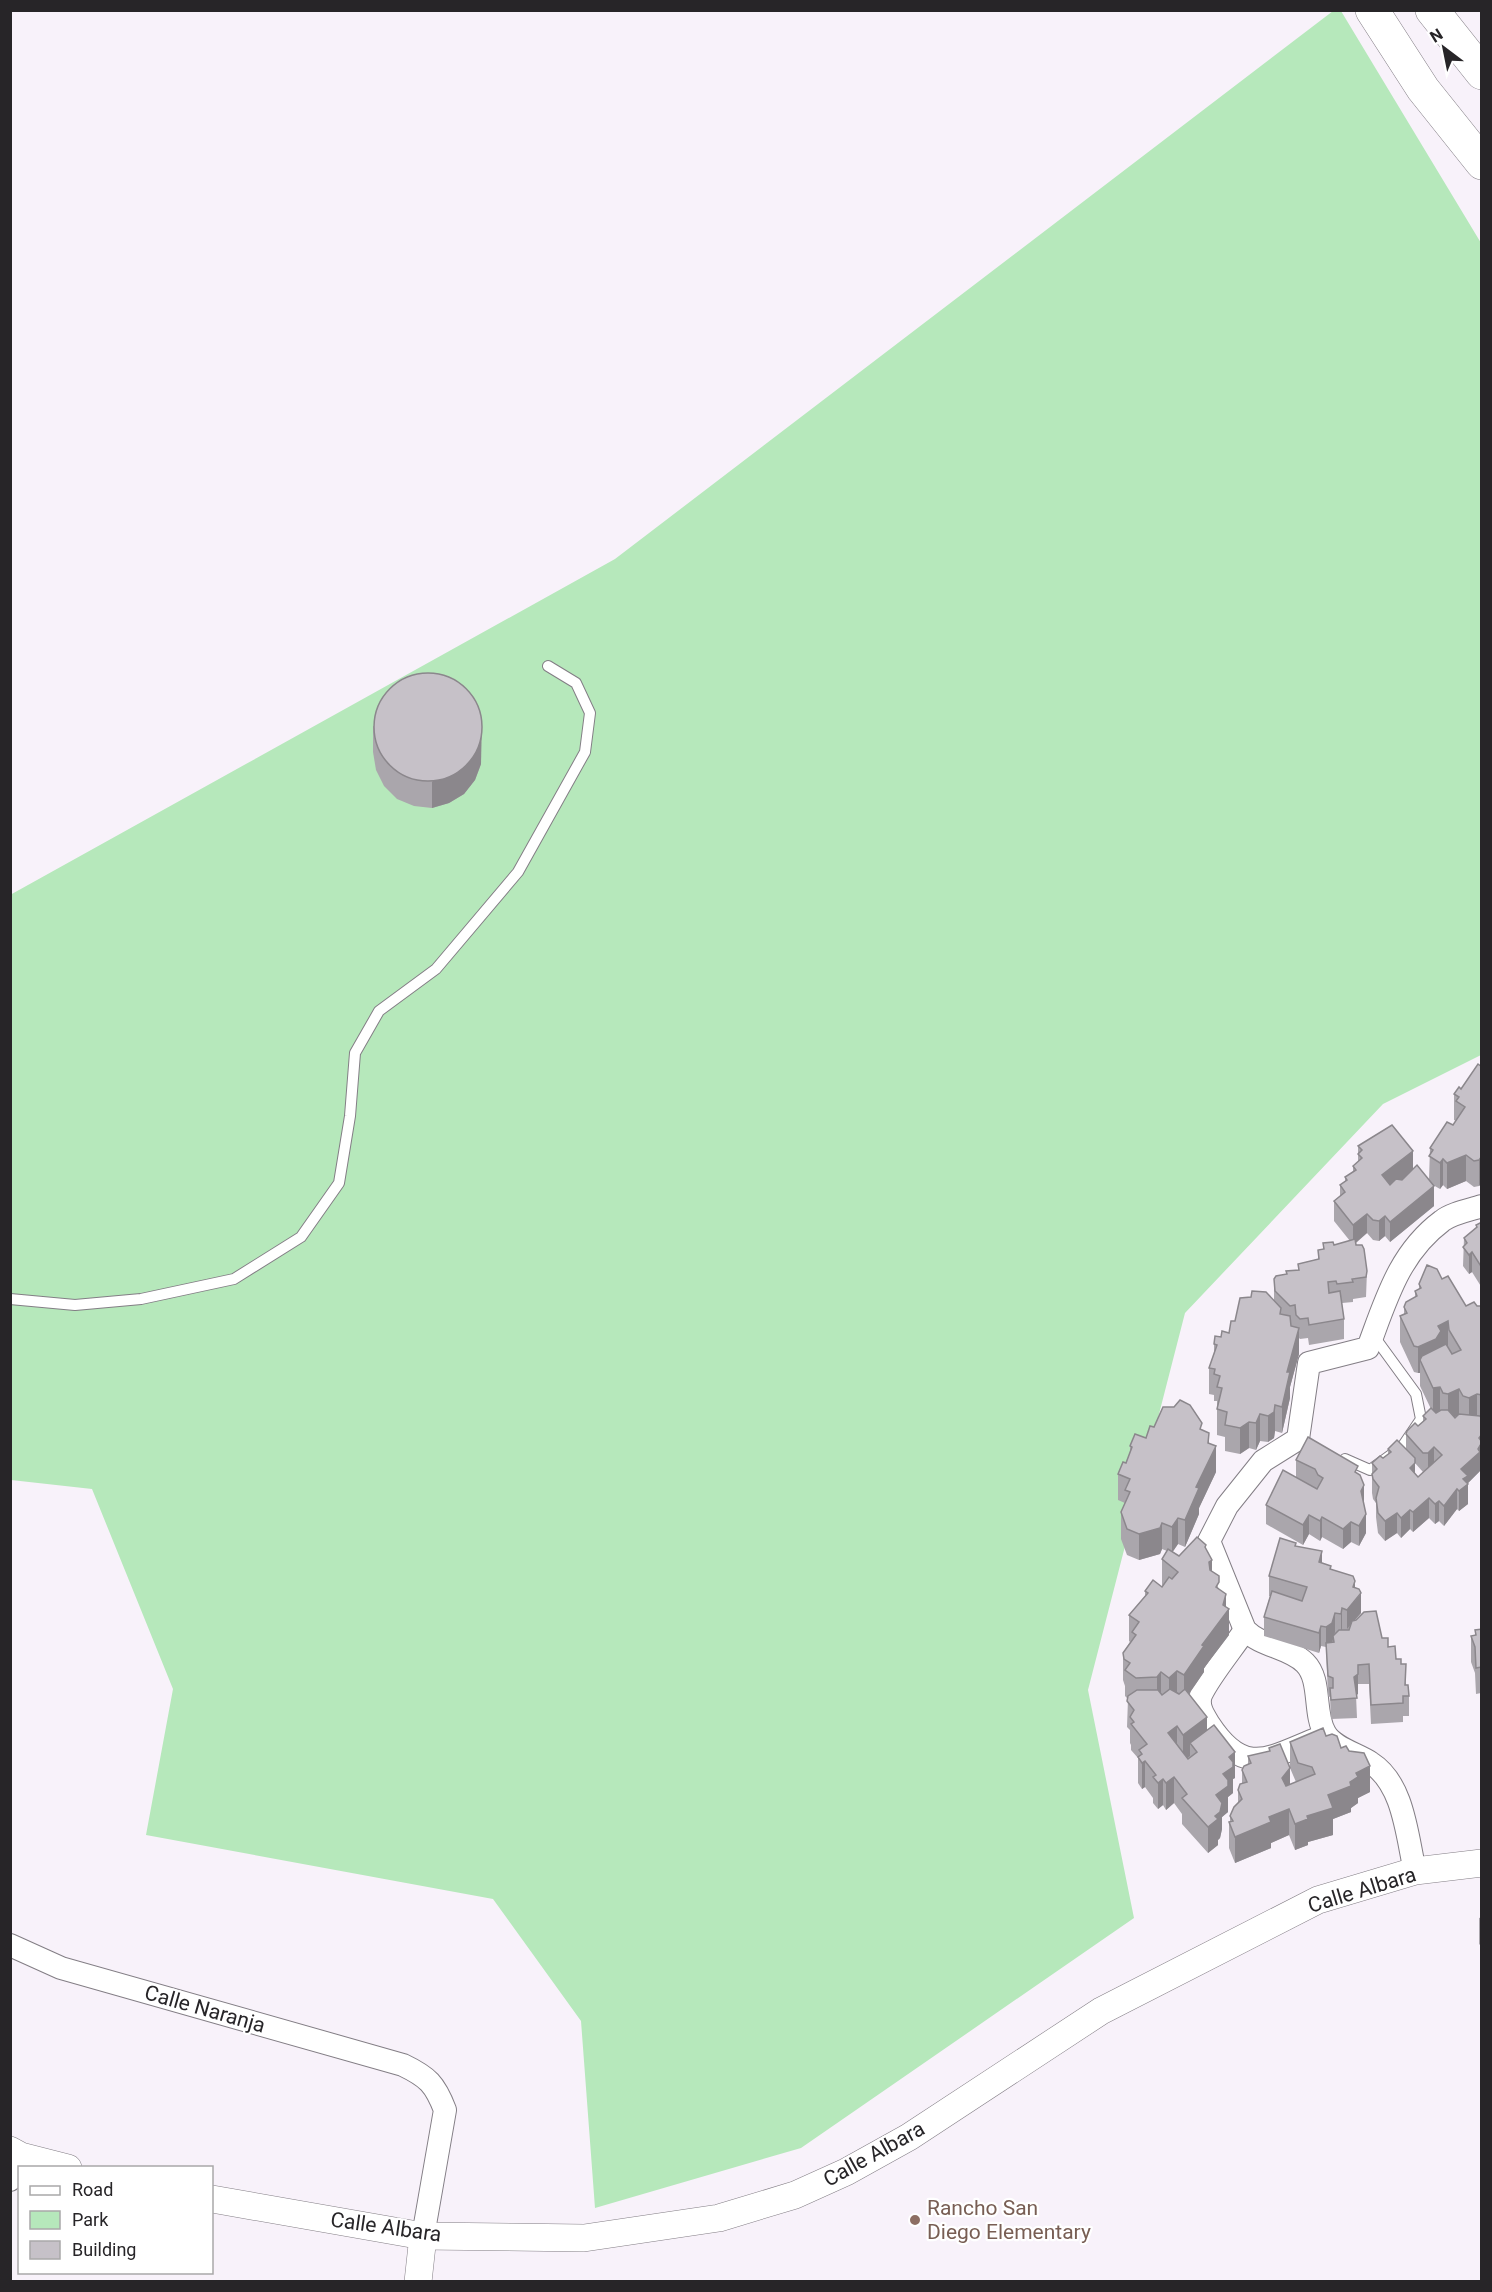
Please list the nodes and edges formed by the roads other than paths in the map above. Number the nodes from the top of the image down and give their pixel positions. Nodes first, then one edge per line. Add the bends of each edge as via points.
1 (1372, 10) edge
2 (1432, 10) edge
3 (1482, 72) edge
4 (1482, 163) edge
5 (548, 666) dead end
6 (1482, 1206) edge
7 (10, 1299) edge
8 (1373, 1335) junction
9 (1339, 1457) edge
10 (1245, 1630) junction
11 (1326, 1736) junction
12 (1482, 1863) edge
13 (1415, 1871) junction
14 (10, 1945) edge
15 (14, 2162) edge
16 (50, 2166) edge
17 (213, 2199) edge
18 (423, 2236) junction
19 (418, 2282) edge

1 - 4 main road via 1423,89
2 - 3 main road
5 - 7 lane via 576,683 590,713 585,752 518,872 436,969 379,1011 355,1053 339,1183 301,1237 234,1279 141,1299 75,1305
6 - 8 street via 1443,1220 1415,1249 1392,1280
8 - 9 lane via 1416,1394 1421,1419 1402,1447 1370,1470
8 - 10 street via 1368,1348 1309,1363 1303,1441 1263,1461 1227,1506 1209,1541
10 - 11 street via 1255,1640 1305,1662 1312,1674 1318,1718
10 - 11 street via 1202,1694 1202,1712 1217,1736 1247,1760 1259,1761
11 - 13 street via 1386,1776 1397,1797
12 - 13 street, Calle Albara
13 - 18 street, Calle Albara via 1318,1900 1173,1972 1101,2011 909,2137 795,2195 718,2218 584,2238
14 - 18 street, Calle Naranja via 61,1968 403,2065 425,2076 438,2091 445,2110
15 - 16 street
17 - 18 street, Calle Albara
18 - 19 street

